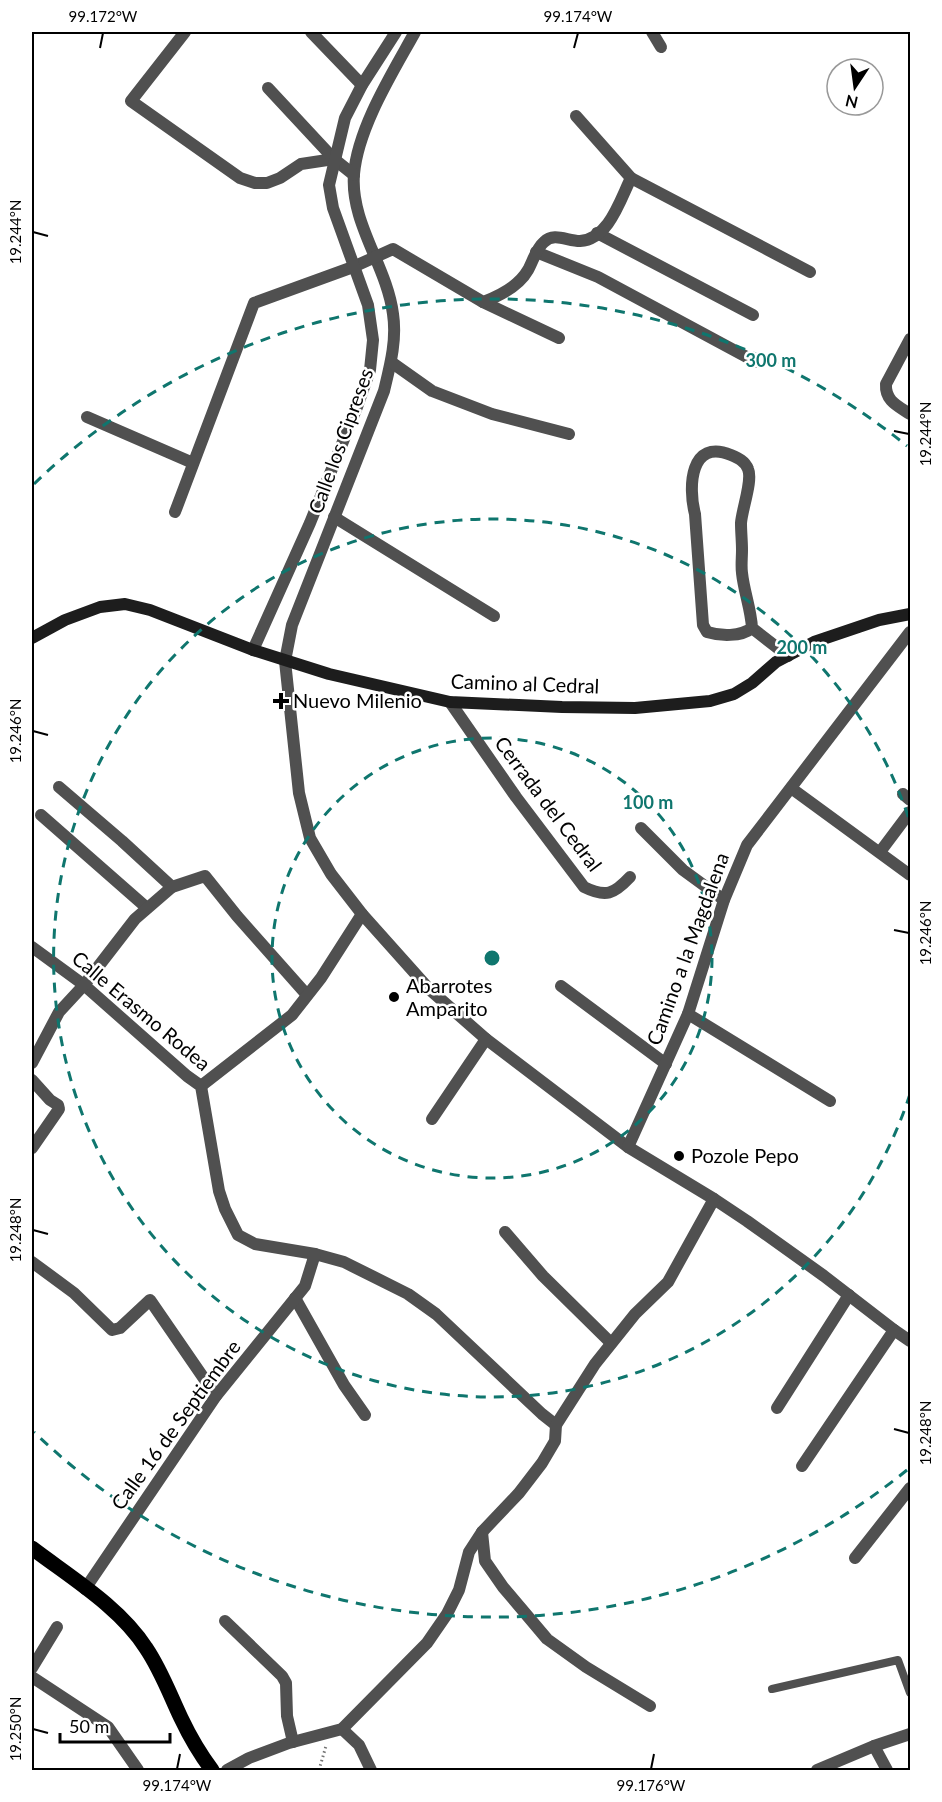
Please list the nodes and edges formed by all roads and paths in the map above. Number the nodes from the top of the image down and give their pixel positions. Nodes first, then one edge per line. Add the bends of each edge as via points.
1 (185, 32) edge
2 (310, 32) edge
3 (396, 32) edge
4 (416, 32) edge
5 (652, 32) edge
6 (661, 47) dead end
7 (362, 85) junction
8 (268, 88) dead end
9 (576, 116) dead end
10 (334, 159) junction
11 (354, 175) junction
12 (631, 178) junction
13 (597, 233) junction
14 (536, 252) junction
15 (376, 258) junction
16 (354, 267) junction
17 (810, 272) dead end
18 (483, 302) junction
19 (753, 315) dead end
20 (559, 338) dead end
21 (910, 339) edge
22 (391, 362) junction
23 (756, 362) dead end
24 (910, 414) edge
25 (87, 417) dead end
26 (569, 434) dead end
27 (193, 463) junction
28 (175, 512) dead end
29 (334, 517) junction
30 (910, 614) edge
31 (494, 616) dead end
32 (752, 628) junction
33 (32, 639) edge
34 (908, 639) edge
35 (253, 650) junction
36 (788, 656) junction
37 (285, 661) junction
38 (450, 702) junction
39 (59, 788) dead end
40 (791, 788) junction
41 (910, 812) edge
42 (40, 815) dead end
43 (641, 828) dead end
44 (880, 852) junction
45 (910, 874) edge
46 (630, 877) dead end
47 (172, 887) junction
48 (724, 900) junction
49 (147, 908) junction
50 (362, 914) junction
51 (32, 947) edge
52 (84, 985) junction
53 (561, 986) dead end
54 (307, 995) junction
55 (688, 1014) junction
56 (486, 1039) junction
57 (32, 1063) edge
58 (666, 1065) junction
59 (32, 1080) edge
60 (201, 1086) junction
61 (830, 1101) dead end
62 (432, 1119) dead end
63 (628, 1147) junction
64 (32, 1148) edge
65 (714, 1199) junction
66 (505, 1232) dead end
67 (315, 1254) junction
68 (32, 1262) edge
69 (849, 1295) junction
70 (295, 1298) junction
71 (894, 1330) junction
72 (910, 1341) edge
73 (611, 1343) junction
74 (216, 1396) junction
75 (777, 1408) dead end
76 (365, 1415) dead end
77 (556, 1425) junction
78 (802, 1466) dead end
79 (910, 1488) edge
80 (482, 1532) junction
81 (32, 1548) edge
82 (855, 1558) dead end
83 (85, 1589) junction
84 (225, 1621) dead end
85 (57, 1628) dead end
86 (32, 1668) edge
87 (32, 1677) edge
88 (772, 1689) dead end
89 (910, 1693) edge
90 (650, 1706) dead end
91 (337, 1730) junction
92 (910, 1734) edge
93 (294, 1742) junction
94 (874, 1746) junction
95 (138, 1770) edge
96 (212, 1770) edge
97 (228, 1770) edge
98 (319, 1770) edge
99 (371, 1770) edge
100 (817, 1770) edge
101 (887, 1770) edge

1 - 10 street via 131,101 240,178 255,183 280,178 301,164
2 - 7 street
3 - 7 street, Calle los Cipreses
4 - 11 street, Calle los Cipreses via 367,126
5 - 6 street
7 - 10 street, Calle los Cipreses via 345,118
8 - 10 street
9 - 12 street
10 - 11 street
10 - 16 street, Calle los Cipreses via 329,185 333,208
11 - 15 street, Calle los Cipreses via 356,202
12 - 13 street via 611,219
12 - 17 street
13 - 14 street via 580,241 552,237
13 - 19 street
14 - 18 street via 522,279
14 - 23 street via 598,278
15 - 16 street
15 - 18 street via 393,249
15 - 22 street, Calle los Cipreses via 393,315
16 - 27 street via 254,303
16 - 35 street, Calle los Cipreses via 368,305 373,340 370,370 310,523
18 - 20 street
21 - 24 street via 886,384 890,401
22 - 26 street via 432,391 492,414
22 - 29 street, Calle los Cipreses via 384,391
25 - 27 street
27 - 28 street
29 - 31 street
29 - 37 street, Calle los Cipreses via 292,625
30 - 36 street, Camino al Cedral via 814,642
32 - 32 street via 742,573 741,526 749,470 737,458 715,450 698,460 691,498 703,625 707,632 716,634 747,633
32 - 36 street
33 - 35 street, Camino al Cedral via 100,607 125,604
34 - 40 street, Camino a la Magdalena
35 - 37 street, Camino al Cedral
36 - 38 street, Camino al Cedral via 734,694 710,701 635,708
37 - 38 street, Camino al Cedral
37 - 50 street, Calle los Cipreses via 299,793 310,838
38 - 46 street, Cerrada del Cedral via 584,887 609,893 618,890
39 - 47 street
40 - 44 street
40 - 48 street, Camino a la Magdalena via 747,845
41 - 44 street
42 - 49 street
43 - 48 street via 683,870
44 - 45 street
47 - 49 street
47 - 54 street via 205,876
48 - 55 street, Camino a la Magdalena
49 - 52 street
50 - 54 street
50 - 56 street, Calle los Cipreses via 429,989
51 - 52 street, Calle Erasmo Rodea
52 - 57 street via 59,1012
52 - 60 street, Calle Erasmo Rodea
53 - 58 street
54 - 60 street via 292,1015
55 - 58 street, Camino a la Magdalena
55 - 61 street
56 - 62 street
56 - 63 street, Calle los Cipreses
58 - 63 street, Camino a la Magdalena
59 - 64 street via 59,1109
60 - 67 street, Calle Erasmo Rodea via 219,1191 238,1235 255,1244
63 - 65 street, Calle los Cipreses
65 - 69 street, Calle los Cipreses
65 - 73 street via 668,1282
66 - 73 street
67 - 70 street, Calle 16 de Septiembre via 305,1286
67 - 77 street, Calle Erasmo Rodea via 344,1262 408,1294 436,1314
68 - 74 street via 74,1293 112,1330 120,1328 150,1300
69 - 71 street, Calle los Cipreses
69 - 75 street
70 - 74 street, Calle 16 de Septiembre
70 - 76 street via 344,1386
71 - 72 street, Calle los Cipreses
71 - 78 street
73 - 77 street
74 - 83 street, Calle 16 de Septiembre
77 - 80 street via 555,1441 542,1463
79 - 82 street
80 - 90 street via 485,1561 548,1639
80 - 91 street via 469,1552 459,1590 427,1643
81 - 83 main road
83 - 96 main road via 135,1632 147,1648
84 - 93 street via 286,1683 287,1716
85 - 86 street
87 - 95 street via 108,1727
88 - 89 lane via 898,1660
91 - 93 street
91 - 98 path
91 - 99 street via 359,1745
92 - 94 street
93 - 97 street
94 - 100 street
94 - 101 street

